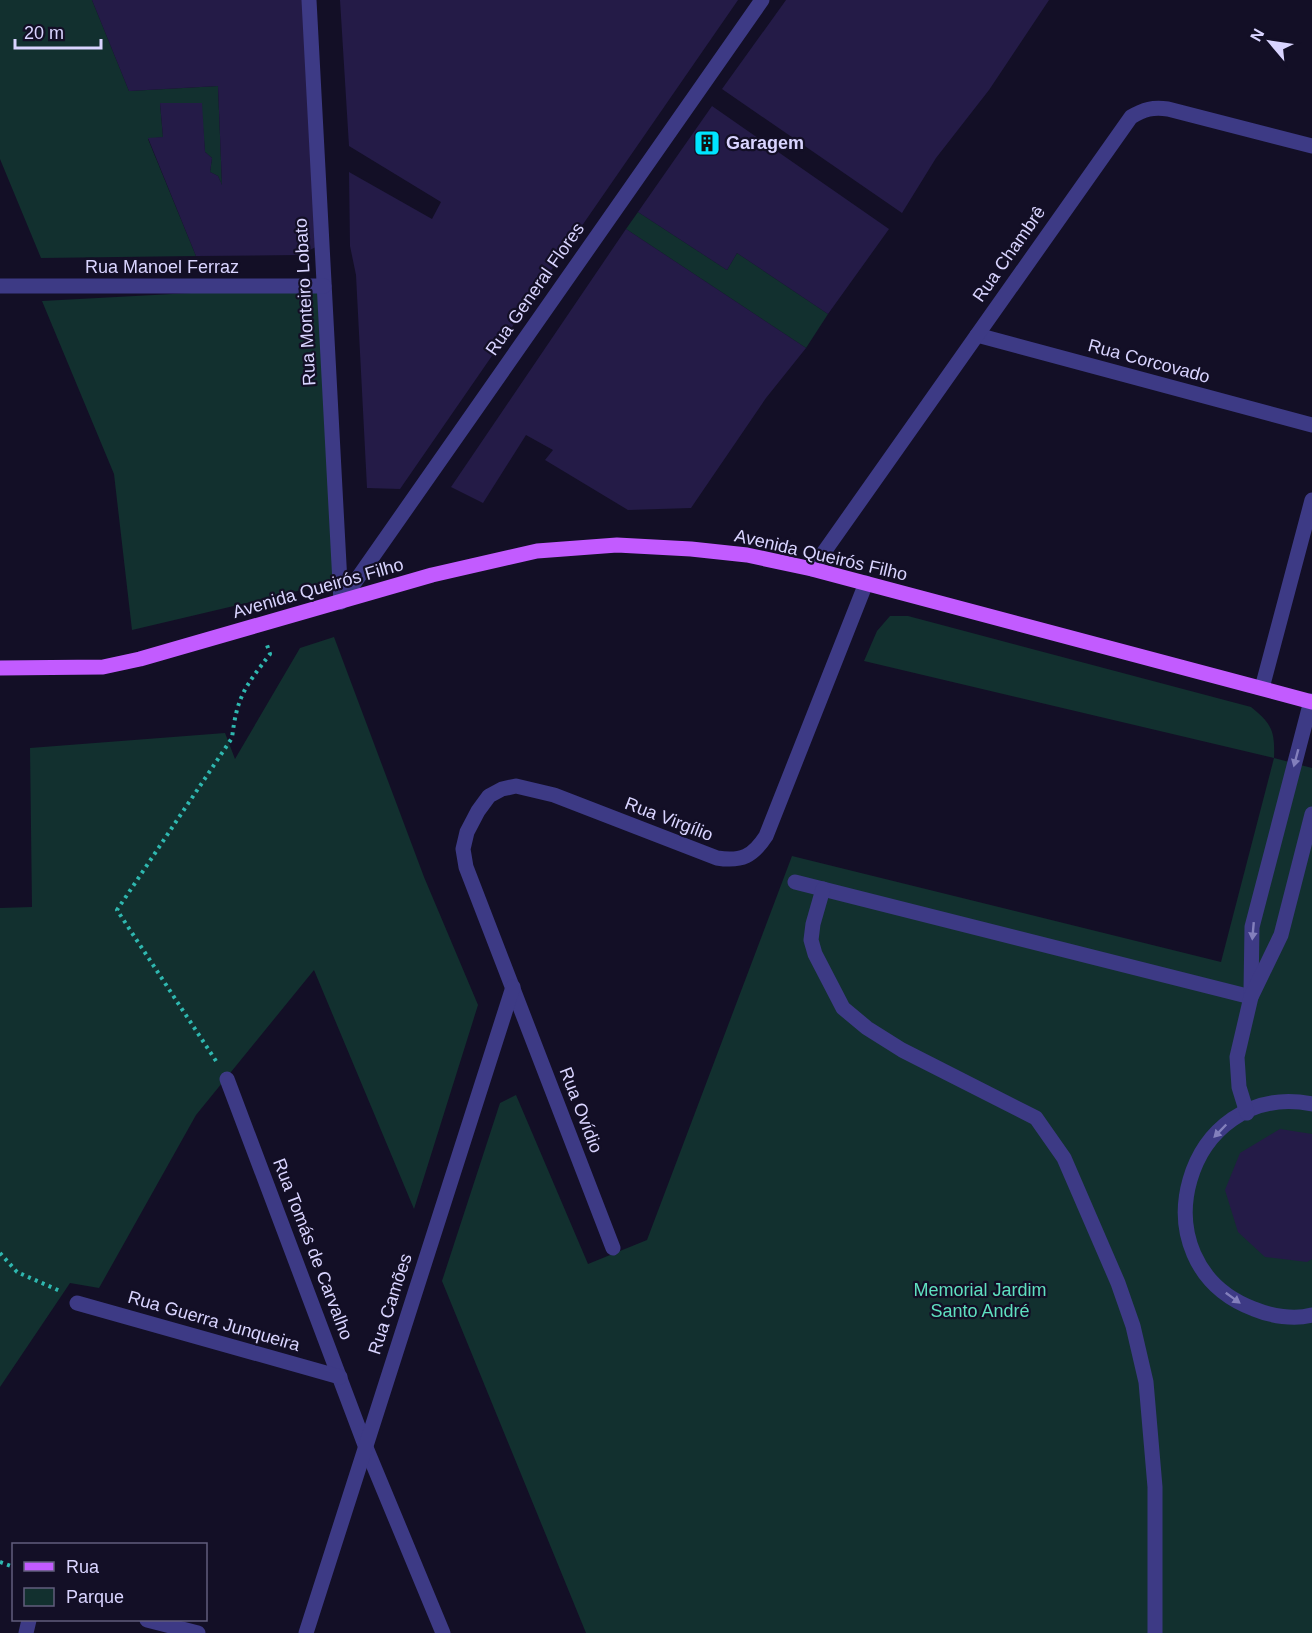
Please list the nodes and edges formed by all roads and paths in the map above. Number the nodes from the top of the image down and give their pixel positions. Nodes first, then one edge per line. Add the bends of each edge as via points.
1 (309, 0) edge
2 (762, 0) edge
3 (1312, 146) edge
4 (0, 286) edge
5 (324, 286) junction
6 (977, 335) junction
7 (1312, 425) edge
8 (1312, 500) edge
9 (812, 569) junction
10 (866, 583) junction
11 (341, 602) junction
12 (262, 625) junction
13 (0, 668) edge
14 (1263, 688) junction
15 (1311, 701) edge
16 (1312, 814) edge
17 (795, 882) dead end
18 (823, 889) junction
19 (513, 987) junction
20 (1251, 997) junction
21 (228, 1079) joint
22 (1312, 1104) edge
23 (1247, 1113) junction
24 (613, 1248) dead end
25 (0, 1253) edge
26 (77, 1303) joint
27 (1312, 1315) edge
28 (340, 1377) junction
29 (364, 1445) junction
30 (151, 1621) edge
31 (198, 1633) edge
32 (306, 1633) edge
33 (443, 1633) edge
34 (1155, 1633) edge

1 - 5 street, Rua Monteiro Lobato
2 - 11 street, Rua General Flores
3 - 6 street, Rua Chambrê via 1168,109 1142,110 1121,128
4 - 5 street, Rua Manoel Ferraz
5 - 11 street, Rua Monteiro Lobato
6 - 7 street, Rua Corcovado
6 - 9 street, Rua Chambrê
8 - 14 street
9 - 10 main road, Avenida Queirós Filho
9 - 11 main road, Avenida Queirós Filho via 747,555 617,545 537,551 461,567
10 - 14 main road, Avenida Queirós Filho
10 - 19 street, Rua Virgílio via 766,836 756,851 745,858 717,858 527,787 502,789 489,796 467,832 463,849 466,867
11 - 12 main road, Avenida Queirós Filho
12 - 13 main road, Avenida Queirós Filho via 103,667
12 - 21 path via 270,654 241,692 232,738 117,910
14 - 15 main road, Avenida Queirós Filho
15 -> 20 street via 1252,927
16 - 20 street via 1281,935
17 - 18 street
18 - 20 street
18 - 34 street via 812,939 815,954 843,1008 903,1050 1036,1118 1064,1158 1119,1283 1146,1382 1155,1486
19 - 24 street, Rua Ovídio
19 - 29 street, Rua Camões
20 - 23 street via 1237,1057 1239,1087
21 - 28 street, Rua Tomás de Carvalho
22 - 23 street via 1296,1101 1260,1106
23 -> 27 street via 1228,1122 1203,1148 1188,1180 1184,1215 1192,1250 1211,1281 1238,1303 1272,1316
25 - 26 path via 17,1272 71,1296
26 - 28 street, Rua Guerra Junqueira
28 - 29 street, Rua Tomás de Carvalho
29 - 32 street, Rua Camões
29 - 33 street, Rua Tomás de Carvalho
30 - 31 street

